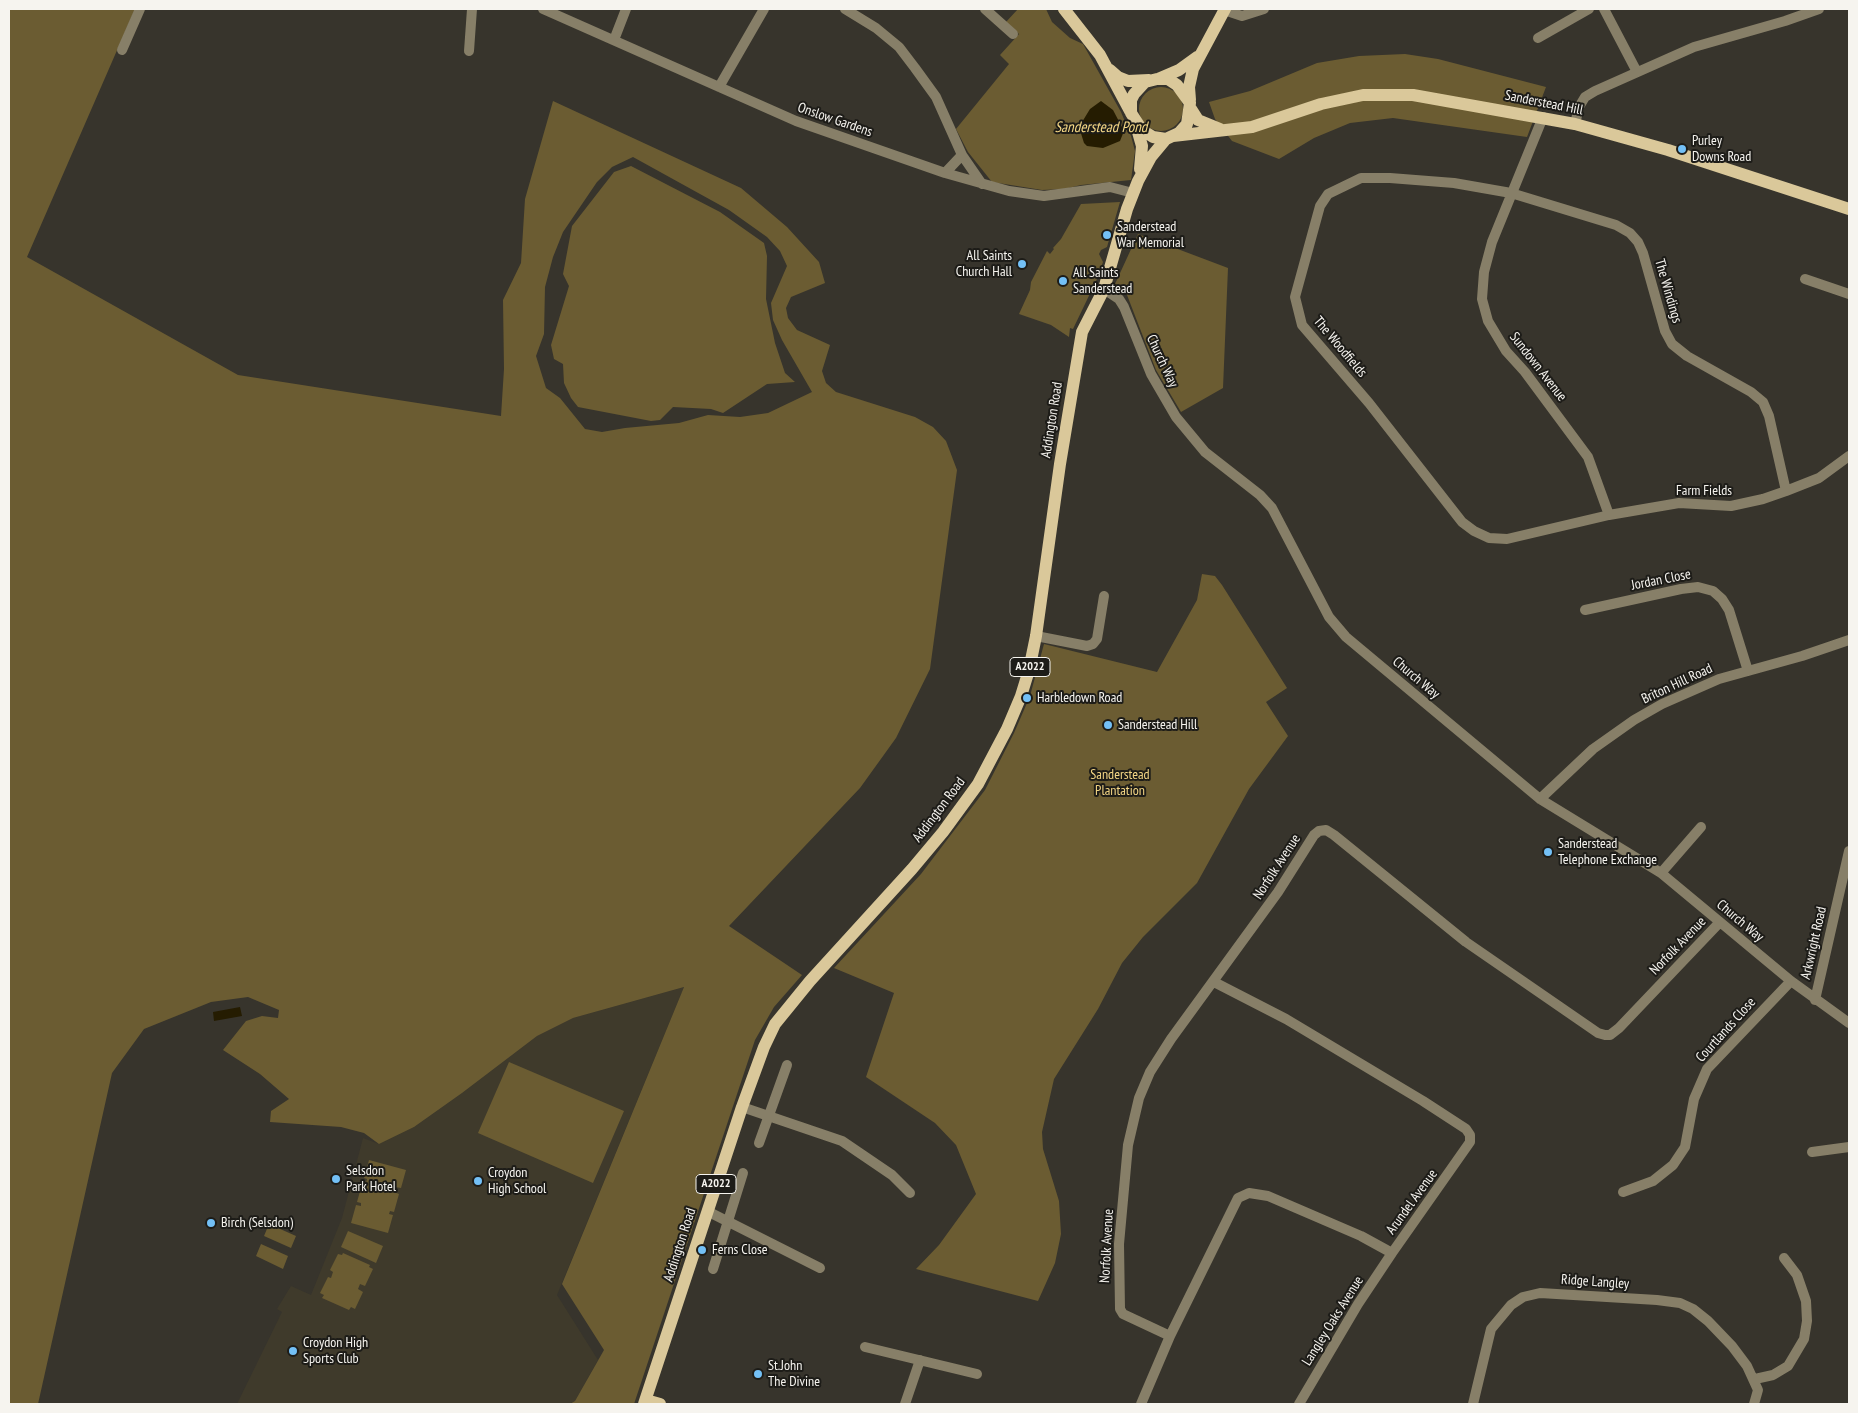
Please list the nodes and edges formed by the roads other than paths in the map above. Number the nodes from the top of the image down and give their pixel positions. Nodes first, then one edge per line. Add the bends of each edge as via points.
1 (140, 9) edge
2 (472, 9) edge
3 (543, 9) edge
4 (626, 9) edge
5 (764, 9) edge
6 (845, 9) edge
7 (985, 9) edge
8 (1064, 9) edge
9 (1224, 9) edge
10 (1264, 9) edge
11 (1589, 9) edge
12 (1604, 9) edge
13 (1819, 9) edge
14 (1012, 34) dead end
15 (1538, 38) dead end
16 (614, 40) junction
17 (122, 50) dead end
18 (469, 51) dead end
19 (1199, 55) junction
20 (1107, 66) junction
21 (1637, 72) junction
22 (1154, 80) junction
23 (719, 87) junction
24 (1190, 106) junction
25 (1133, 116) junction
26 (1543, 117) junction
27 (1575, 124) junction
28 (1227, 131) junction
29 (1170, 138) junction
30 (962, 155) junction
31 (945, 173) junction
32 (982, 184) junction
33 (1135, 187) junction
34 (1512, 193) junction
35 (1849, 209) edge
36 (1805, 279) dead end
37 (1104, 288) junction
38 (1849, 294) edge
39 (1849, 456) edge
40 (1786, 491) junction
41 (1609, 515) junction
42 (1104, 596) dead end
43 (1585, 610) dead end
44 (1036, 636) junction
45 (1849, 640) edge
46 (1748, 671) junction
47 (1540, 799) junction
48 (1701, 827) dead end
49 (1849, 851) edge
50 (1661, 873) junction
51 (1720, 922) junction
52 (1791, 981) junction
53 (1214, 982) junction
54 (1815, 1000) junction
55 (1849, 1023) edge
56 (787, 1065) dead end
57 (742, 1107) junction
58 (769, 1114) junction
59 (759, 1143) dead end
60 (1849, 1147) edge
61 (1812, 1152) dead end
62 (743, 1173) dead end
63 (1624, 1192) dead end
64 (910, 1193) dead end
65 (706, 1211) junction
66 (727, 1220) junction
67 (1392, 1254) junction
68 (1784, 1258) dead end
69 (820, 1268) dead end
70 (713, 1269) dead end
71 (1170, 1336) junction
72 (865, 1347) dead end
73 (920, 1360) junction
74 (977, 1374) dead end
75 (1755, 1379) junction
76 (645, 1402) edge
77 (660, 1404) edge
78 (905, 1404) edge
79 (1141, 1404) edge
80 (1299, 1404) edge
81 (1473, 1404) edge
82 (1754, 1404) edge

1 - 17 street
2 - 18 street
3 - 16 street, Onslow Gardens
4 - 16 street
5 - 23 street
6 - 30 street via 876,28 904,54 936,96
7 - 14 street
8 - 20 main road
9 - 10 street via 1242,16
9 - 19 main road
11 - 15 street
12 - 21 street
13 - 21 street via 1694,47
16 - 23 street, Onslow Gardens
19 - 22 main road via 1179,70
19 - 24 main road via 1190,78
20 - 22 main road via 1124,80
20 - 25 main road
21 - 27 street via 1585,97
22 - 24 main road via 1168,79 1177,85
22 - 25 main road via 1145,82 1134,94
23 - 31 street, Onslow Gardens via 796,122
24 - 28 main road, Sanderstead Hill via 1198,120
24 - 29 main road via 1187,124
25 - 29 main road via 1148,134
25 - 33 main road, A2022 via 1143,150
26 - 27 main road, Sanderstead Hill
26 - 28 main road, Sanderstead Hill via 1412,95 1363,95 1321,104 1252,127
26 - 34 street, Sundown Avenue
27 - 35 main road, Sanderstead Hill via 1668,150
28 - 29 main road, Sanderstead Hill via 1190,133
29 - 33 main road, A2022 via 1151,157
30 - 31 street
30 - 32 street
31 - 32 street, Onslow Gardens
32 - 33 street, Onslow Gardens via 1044,196 1110,186
33 - 37 main road, Addington Road / A2022
34 - 40 street, The Windings via 1616,225 1630,233 1643,253 1665,331 1672,344 1763,402 1770,416
34 - 41 street, Sundown Avenue via 1484,272 1482,299 1488,321 1506,351 1588,457
34 - 41 street, The Woodfields via 1454,183 1361,178 1328,194 1320,206 1295,297 1298,312 1310,336 1369,403 1462,522 1474,531 1489,538 1507,539
36 - 38 street
37 - 44 main road, Addington Road / A2022 via 1082,332
37 - 47 street, Church Way via 1119,299 1151,374 1176,417 1205,452 1260,494 1272,508 1329,617 1346,637
39 - 40 street, Farm Fields via 1819,478
40 - 41 street, Farm Fields via 1731,506 1679,503
42 - 44 street via 1097,638 1093,644 1087,646
43 - 46 street, Jordan Close via 1698,586 1713,591 1729,610
44 - 57 main road, Addington Road / A2022 via 1021,696 978,784 912,869 775,1024
45 - 46 street, Briton Hill Road
46 - 47 street, Briton Hill Road via 1691,690 1634,720 1593,749
47 - 50 street, Church Way
48 - 50 street
49 - 54 street, Arkwright Road
50 - 51 street, Church Way
51 - 52 street, Church Way
51 - 53 street, Norfolk Avenue via 1619,1028 1605,1035 1466,942 1326,830 1314,836
52 - 54 street, Church Way
52 - 63 street, Courtlands Close via 1707,1069 1694,1098 1684,1147 1673,1165 1653,1181
53 - 67 street, Arundel Avenue via 1336,1048 1466,1129 1470,1135 1468,1148
53 - 71 street, Norfolk Avenue via 1150,1072 1139,1098 1128,1145 1119,1244 1120,1310 1122,1314
54 - 55 street, Arkwright Road
56 - 58 street
57 - 58 street
57 - 65 main road, Addington Road / A2022
58 - 59 street
58 - 64 street via 842,1140 892,1174
60 - 61 street
62 - 66 street
65 - 66 street
65 - 76 main road, Addington Road / A2022
66 - 69 street
66 - 70 street
67 - 71 street, Arundel Avenue via 1362,1236 1268,1196 1243,1195 1233,1207
67 - 80 street, Langley Oaks Avenue via 1358,1304
68 - 75 street via 1797,1275 1806,1301 1804,1339 1788,1366 1772,1375
71 - 79 street, Arundel Avenue
72 - 73 street
73 - 74 street
73 - 78 street
75 - 81 street, Ridge Langley via 1732,1346 1708,1321 1680,1303 1540,1293 1523,1297 1510,1305 1491,1329
75 - 82 street via 1758,1390
76 - 77 main road

